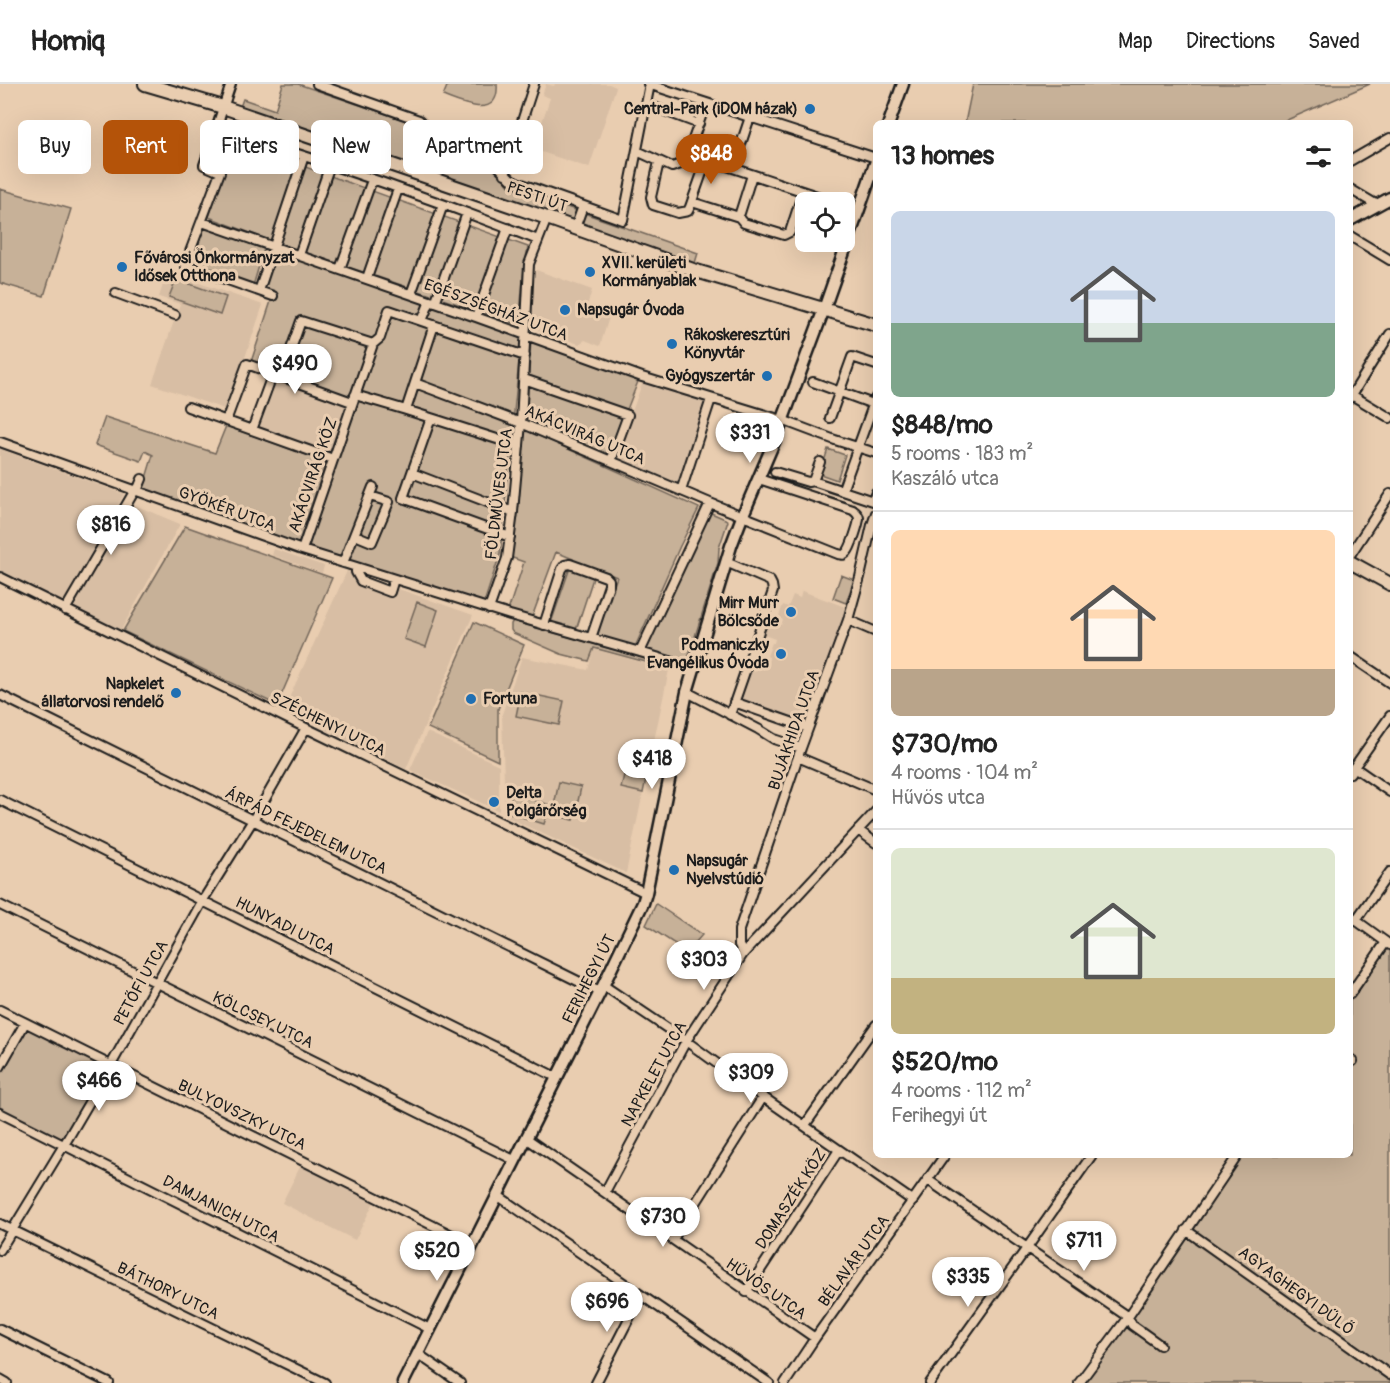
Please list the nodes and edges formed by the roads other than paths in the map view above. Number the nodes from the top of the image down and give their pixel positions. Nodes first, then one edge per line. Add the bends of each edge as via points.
1 (146, 84) edge
2 (231, 84) edge
3 (317, 84) edge
4 (534, 84) edge
5 (649, 84) edge
6 (903, 84) edge
7 (706, 103) junction
8 (646, 104) junction
9 (223, 107) junction
10 (750, 117) junction
11 (219, 120) edge
12 (419, 120) edge
13 (522, 120) edge
14 (890, 120) edge
15 (699, 124) junction
16 (1390, 138) edge
17 (637, 151) junction
18 (299, 154) edge
19 (304, 156) junction
20 (311, 158) edge
21 (873, 158) edge
22 (1353, 159) edge
23 (659, 162) junction
24 (733, 168) junction
25 (873, 168) edge
26 (219, 174) edge
27 (327, 174) edge
28 (355, 174) edge
29 (505, 174) edge
30 (752, 175) junction
31 (372, 180) junction
32 (398, 189) junction
33 (1353, 191) edge
34 (803, 192) edge
35 (1390, 198) edge
36 (692, 202) junction
37 (443, 204) junction
38 (1377, 205) junction
39 (583, 206) junction
40 (855, 209) edge
41 (858, 210) junction
42 (467, 213) junction
43 (740, 213) dead end
44 (795, 217) edge
45 (547, 218) junction
46 (1353, 218) edge
47 (202, 222) junction
48 (508, 228) junction
49 (575, 228) junction
50 (1353, 238) edge
51 (538, 240) junction
52 (274, 247) junction
53 (299, 255) junction
54 (1390, 260) edge
55 (340, 269) junction
56 (367, 278) junction
57 (259, 291) junction
58 (116, 293) dead end
59 (411, 294) junction
60 (273, 296) dead end
61 (433, 302) junction
62 (824, 309) junction
63 (389, 310) joint
64 (175, 315) dead end
65 (477, 317) junction
66 (422, 321) junction
67 (873, 324) edge
68 (434, 325) junction
69 (1390, 333) edge
70 (525, 334) junction
71 (373, 344) junction
72 (525, 356) junction
73 (873, 364) edge
74 (273, 373) junction
75 (281, 377) junction
76 (524, 379) junction
77 (813, 382) dead end
78 (415, 383) junction
79 (839, 392) junction
80 (1353, 393) edge
81 (1353, 397) edge
82 (354, 398) junction
83 (711, 399) junction
84 (873, 399) edge
85 (873, 405) edge
86 (188, 407) dead end
87 (406, 410) junction
88 (431, 418) junction
89 (830, 418) dead end
90 (1390, 418) edge
91 (782, 420) junction
92 (226, 421) junction
93 (521, 423) junction
94 (252, 430) junction
95 (0, 442) edge
96 (519, 446) junction
97 (858, 447) junction
98 (873, 452) edge
99 (333, 459) junction
100 (611, 461) junction
101 (820, 462) dead end
102 (776, 472) dead end
103 (412, 473) junction
104 (142, 479) dead end
105 (759, 479) junction
106 (813, 481) junction
107 (136, 490) junction
108 (842, 490) junction
109 (681, 491) junction
110 (1390, 494) edge
111 (873, 501) edge
112 (710, 504) junction
113 (513, 512) junction
114 (742, 517) junction
115 (873, 522) edge
116 (355, 536) junction
117 (510, 537) junction
118 (302, 550) junction
119 (1353, 550) edge
120 (726, 562) junction
121 (343, 563) junction
122 (1353, 564) edge
123 (356, 567) junction
124 (0, 577) edge
125 (394, 579) junction
126 (1390, 584) edge
127 (489, 609) junction
128 (65, 610) junction
129 (848, 620) junction
130 (544, 625) junction
131 (873, 631) edge
132 (591, 638) junction
133 (640, 652) junction
134 (1353, 658) edge
135 (693, 668) junction
136 (1390, 683) edge
137 (687, 692) junction
138 (0, 695) edge
139 (735, 702) junction
140 (730, 715) junction
141 (1390, 716) edge
142 (306, 728) junction
143 (808, 728) junction
144 (801, 748) junction
145 (798, 757) junction
146 (1353, 769) edge
147 (1353, 771) edge
148 (873, 789) edge
149 (1390, 792) edge
150 (0, 800) edge
151 (873, 814) edge
152 (253, 820) junction
153 (858, 830) junction
154 (873, 841) edge
155 (1390, 872) edge
156 (646, 893) junction
157 (203, 900) junction
158 (0, 905) edge
159 (1353, 918) edge
160 (1388, 943) edge
161 (743, 954) junction
162 (157, 983) junction
163 (602, 988) junction
164 (1353, 990) edge
165 (0, 1010) edge
166 (25, 1023) junction
167 (873, 1028) edge
168 (686, 1041) junction
169 (111, 1065) junction
170 (0, 1067) edge
171 (556, 1077) junction
172 (763, 1097) junction
173 (0, 1113) edge
174 (804, 1125) junction
175 (526, 1138) junction
176 (64, 1145) junction
177 (839, 1150) junction
178 (943, 1158) edge
179 (1090, 1158) edge
180 (1236, 1158) edge
181 (514, 1160) junction
182 (928, 1180) junction
183 (605, 1192) junction
184 (497, 1195) junction
185 (913, 1202) junction
186 (0, 1224) edge
187 (12, 1230) junction
188 (1186, 1230) junction
189 (673, 1239) junction
190 (472, 1245) junction
191 (1027, 1248) junction
192 (0, 1250) edge
193 (747, 1292) junction
194 (641, 1295) junction
195 (1128, 1317) junction
196 (0, 1329) edge
197 (430, 1329) junction
198 (815, 1338) junction
199 (1160, 1345) dead end
200 (418, 1354) junction
201 (1390, 1375) edge
202 (0, 1379) edge
203 (7, 1383) edge
204 (109, 1383) edge
205 (325, 1383) edge
206 (403, 1383) edge
207 (460, 1383) edge
208 (596, 1383) edge
209 (769, 1383) edge
210 (785, 1383) edge
211 (930, 1383) edge
212 (1079, 1383) edge

1 - 9 main road, PESTI ÚT
2 - 9 street
3 - 12 street, PESTI ÚT
4 - 13 street
5 - 7 street
5 - 8 street
6 - 14 main road
7 - 10 street
7 - 15 street
8 - 15 street
8 - 17 street
9 - 11 street
9 - 45 main road, PESTI ÚT
10 - 21 street
10 - 24 street
15 - 23 street via 681,164 672,167
16 - 22 street
17 - 23 street
17 - 39 street, PESTI ÚT via 623,220
18 - 19 street
19 - 20 street
19 - 52 street
23 - 36 street via 651,197 653,205 678,213 688,211
24 - 30 street
24 - 36 street via 718,163 708,166 702,172
25 - 41 main road, FERIHEGYI ÚT
26 - 47 street
27 - 53 street
28 - 31 street
29 - 39 street, PESTI ÚT via 519,183
30 - 34 street
30 - 43 street
31 - 32 street
31 - 55 street
32 - 37 street
32 - 56 street
33 - 38 street
35 - 38 main road
36 - 44 street via 783,236 790,232
37 - 42 street
37 - 59 street
38 - 46 main road
39 - 49 street, PESTI ÚT
40 - 41 street
41 - 62 main road, FERIHEGYI ÚT
42 - 48 street
42 - 61 street
45 - 49 main road, PESTI ÚT
45 - 51 street, FÖLDMŰVES UTCA
47 - 52 street, EGÉSZSÉGHÁZ UTCA
47 - 57 street via 185,265
48 - 51 street
48 - 65 street
49 - 62 main road, PESTI ÚT via 705,274
50 - 54 street
51 - 70 street, FÖLDMŰVES UTCA via 529,264
52 - 53 street, EGÉSZSÉGHÁZ UTCA
52 - 57 street
53 - 55 street, EGÉSZSÉGHÁZ UTCA
55 - 56 street, EGÉSZSÉGHÁZ UTCA
56 - 59 street, EGÉSZSÉGHÁZ UTCA
57 - 60 street
58 - 64 street
59 - 61 street, EGÉSZSÉGHÁZ UTCA
61 - 65 street, EGÉSZSÉGHÁZ UTCA
61 - 66 street
62 - 67 main road, PESTI ÚT
62 - 91 main road, FERIHEGYI ÚT
63 - 66 street, EGÉSZSÉGHÁZ UTCA
63 - 71 street, AKÁCVIRÁG KÖZ via 380,338
65 - 70 street, EGÉSZSÉGHÁZ UTCA
66 - 68 street, EGÉSZSÉGHÁZ UTCA
68 - 72 street, EGÉSZSÉGHÁZ UTCA
68 - 78 street
69 - 80 street
70 - 72 street, FÖLDMŰVES UTCA
70 - 83 street, EGÉSZSÉGHÁZ UTCA
71 - 75 street via 301,321
71 - 82 street, AKÁCVIRÁG KÖZ
72 - 76 street, FÖLDMŰVES UTCA
73 - 79 street via 852,357
74 - 75 street
74 - 92 street via 247,364
74 - 94 street
75 - 82 street
76 - 93 street, FÖLDMŰVES UTCA
76 - 100 street via 628,415
77 - 79 street
78 - 87 street
78 - 93 street, AKÁCVIRÁG UTCA
79 - 84 street
79 - 89 street
81 - 90 street
82 - 87 street
82 - 99 street, AKÁCVIRÁG KÖZ
83 - 91 street, EGÉSZSÉGHÁZ UTCA
83 - 109 street
85 - 97 street
86 - 92 street
87 - 88 street
88 - 96 street
88 - 103 street
91 - 97 street
91 - 105 main road, FERIHEGYI ÚT
92 - 94 street
93 - 96 street, FÖLDMŰVES UTCA
93 - 100 street, AKÁCVIRÁG UTCA
94 - 99 street
95 - 107 street, GYÖKÉR UTCA
96 - 113 street, FÖLDMŰVES UTCA
97 - 98 street
97 - 108 street
99 - 118 street, AKÁCVIRÁG KÖZ
100 - 109 street, AKÁCVIRÁG UTCA
101 - 106 street
102 - 106 street
103 - 113 street
103 - 117 street via 403,498
104 - 107 street
105 - 114 main road, FERIHEGYI ÚT
105 - 114 street via 857,513 859,520 849,550 838,554
106 - 108 street
107 - 118 street, GYÖKÉR UTCA
107 - 128 street
108 - 111 street
109 - 112 street, AKÁCVIRÁG UTCA
110 - 119 street
112 - 114 street, AKÁCVIRÁG UTCA
112 - 133 street
113 - 117 street, FÖLDMŰVES UTCA
114 - 120 main road, FERIHEGYI ÚT
115 - 129 street, BUJÁKHIDA UTCA
116 - 116 street via 372,542 388,502 372,491
116 - 121 street
117 - 127 street, FÖLDMŰVES UTCA
118 - 121 street, GYÖKÉR UTCA
120 - 135 main road, FERIHEGYI ÚT
120 - 139 street via 772,585
121 - 123 street, GYÖKÉR UTCA
122 - 126 main road
123 - 125 street, GYÖKÉR UTCA
123 - 125 street via 361,581 390,592
124 - 128 street, SZÉCHENYI UTCA
125 - 127 street, GYÖKÉR UTCA
127 - 130 street, GYÖKÉR UTCA
128 - 142 street, SZÉCHENYI UTCA
129 - 131 street
129 - 143 street, BUJÁKHIDA UTCA
130 - 132 street, GYÖKÉR UTCA
130 - 132 street via 562,569 570,564 609,580
132 - 133 street, GYÖKÉR UTCA
133 - 135 street, GYÖKÉR UTCA
134 - 136 street
135 - 137 main road, FERIHEGYI ÚT
137 - 140 street
137 - 156 main road, FERIHEGYI ÚT
138 - 152 street, ÁRPÁD FEJEDELEM UTCA
139 - 140 street
139 - 143 street
140 - 144 street via 774,739
141 - 146 street
142 - 152 street, PETŐFI UTCA
142 - 156 street, SZÉCHENYI UTCA
143 - 144 street, BUJÁKHIDA UTCA
144 - 145 street, BUJÁKHIDA UTCA
145 - 148 street
145 - 161 street, BUJÁKHIDA UTCA via 739,930
147 - 149 street
150 - 157 street, HUNYADI UTCA
151 - 153 street, NAPKELET UTCA
152 - 157 street, PETŐFI UTCA
152 - 163 street, ÁRPÁD FEJEDELEM UTCA
153 - 154 street
153 - 161 street, NAPKELET UTCA
155 - 159 street
156 - 163 main road, FERIHEGYI ÚT
157 - 162 street, PETŐFI UTCA
157 - 171 street, HUNYADI UTCA
158 - 162 street, KÖLCSEY UTCA
159 - 160 street
160 - 164 street
161 - 168 street, NAPKELET UTCA
162 - 169 street, PETŐFI UTCA
162 - 181 street, KÖLCSEY UTCA
163 - 168 street, ÁRPÁD FEJEDELEM UTCA
163 - 171 main road, FERIHEGYI ÚT
165 - 166 street, BULYOVSZKY UTCA
166 - 169 street, BULYOVSZKY UTCA
166 - 170 street
167 - 174 street
168 - 172 street, ÁRPÁD FEJEDELEM UTCA
168 - 183 street, NAPKELET UTCA
169 - 176 street, PETŐFI UTCA
169 - 190 street, BULYOVSZKY UTCA
171 - 175 main road, FERIHEGYI ÚT
172 - 174 street, ÁRPÁD FEJEDELEM UTCA
172 - 189 street
173 - 176 street, DAMJANICH UTCA
174 - 177 street, ÁRPÁD FEJEDELEM UTCA
175 - 181 main road, FERIHEGYI ÚT
175 - 183 street, HŰVÖS UTCA
176 - 187 street, PETŐFI UTCA
176 - 197 street, DAMJANICH UTCA
177 - 185 street, ÁRPÁD FEJEDELEM UTCA
177 - 193 street, DOMASZÉK KÖZ
178 - 182 street, BÉLAVÁR UTCA
179 - 191 street
180 - 188 street
181 - 184 main road, FERIHEGYI ÚT
182 - 185 street, BÉLAVÁR UTCA
182 - 191 street
183 - 189 street, HŰVÖS UTCA
184 - 190 main road, FERIHEGYI ÚT
184 - 194 street
185 - 198 street, BÉLAVÁR UTCA
186 - 187 street, BÁTHORY UTCA
187 - 192 street, PETŐFI UTCA
187 - 205 street, BÁTHORY UTCA
188 - 195 street
188 - 201 street, AGYAGHEGYI DŰLŐ
189 - 193 street, HŰVÖS UTCA
190 - 197 main road, FERIHEGYI ÚT
191 - 195 street
191 - 211 street
193 - 198 street, HŰVÖS UTCA
194 - 208 street
194 - 209 street
195 - 199 street via 1132,1325
195 - 212 street
196 - 204 street
197 - 200 main road, FERIHEGYI ÚT
198 - 210 street, BÉLAVÁR UTCA
200 - 206 main road, FERIHEGYI ÚT
200 - 207 street
202 - 203 street

